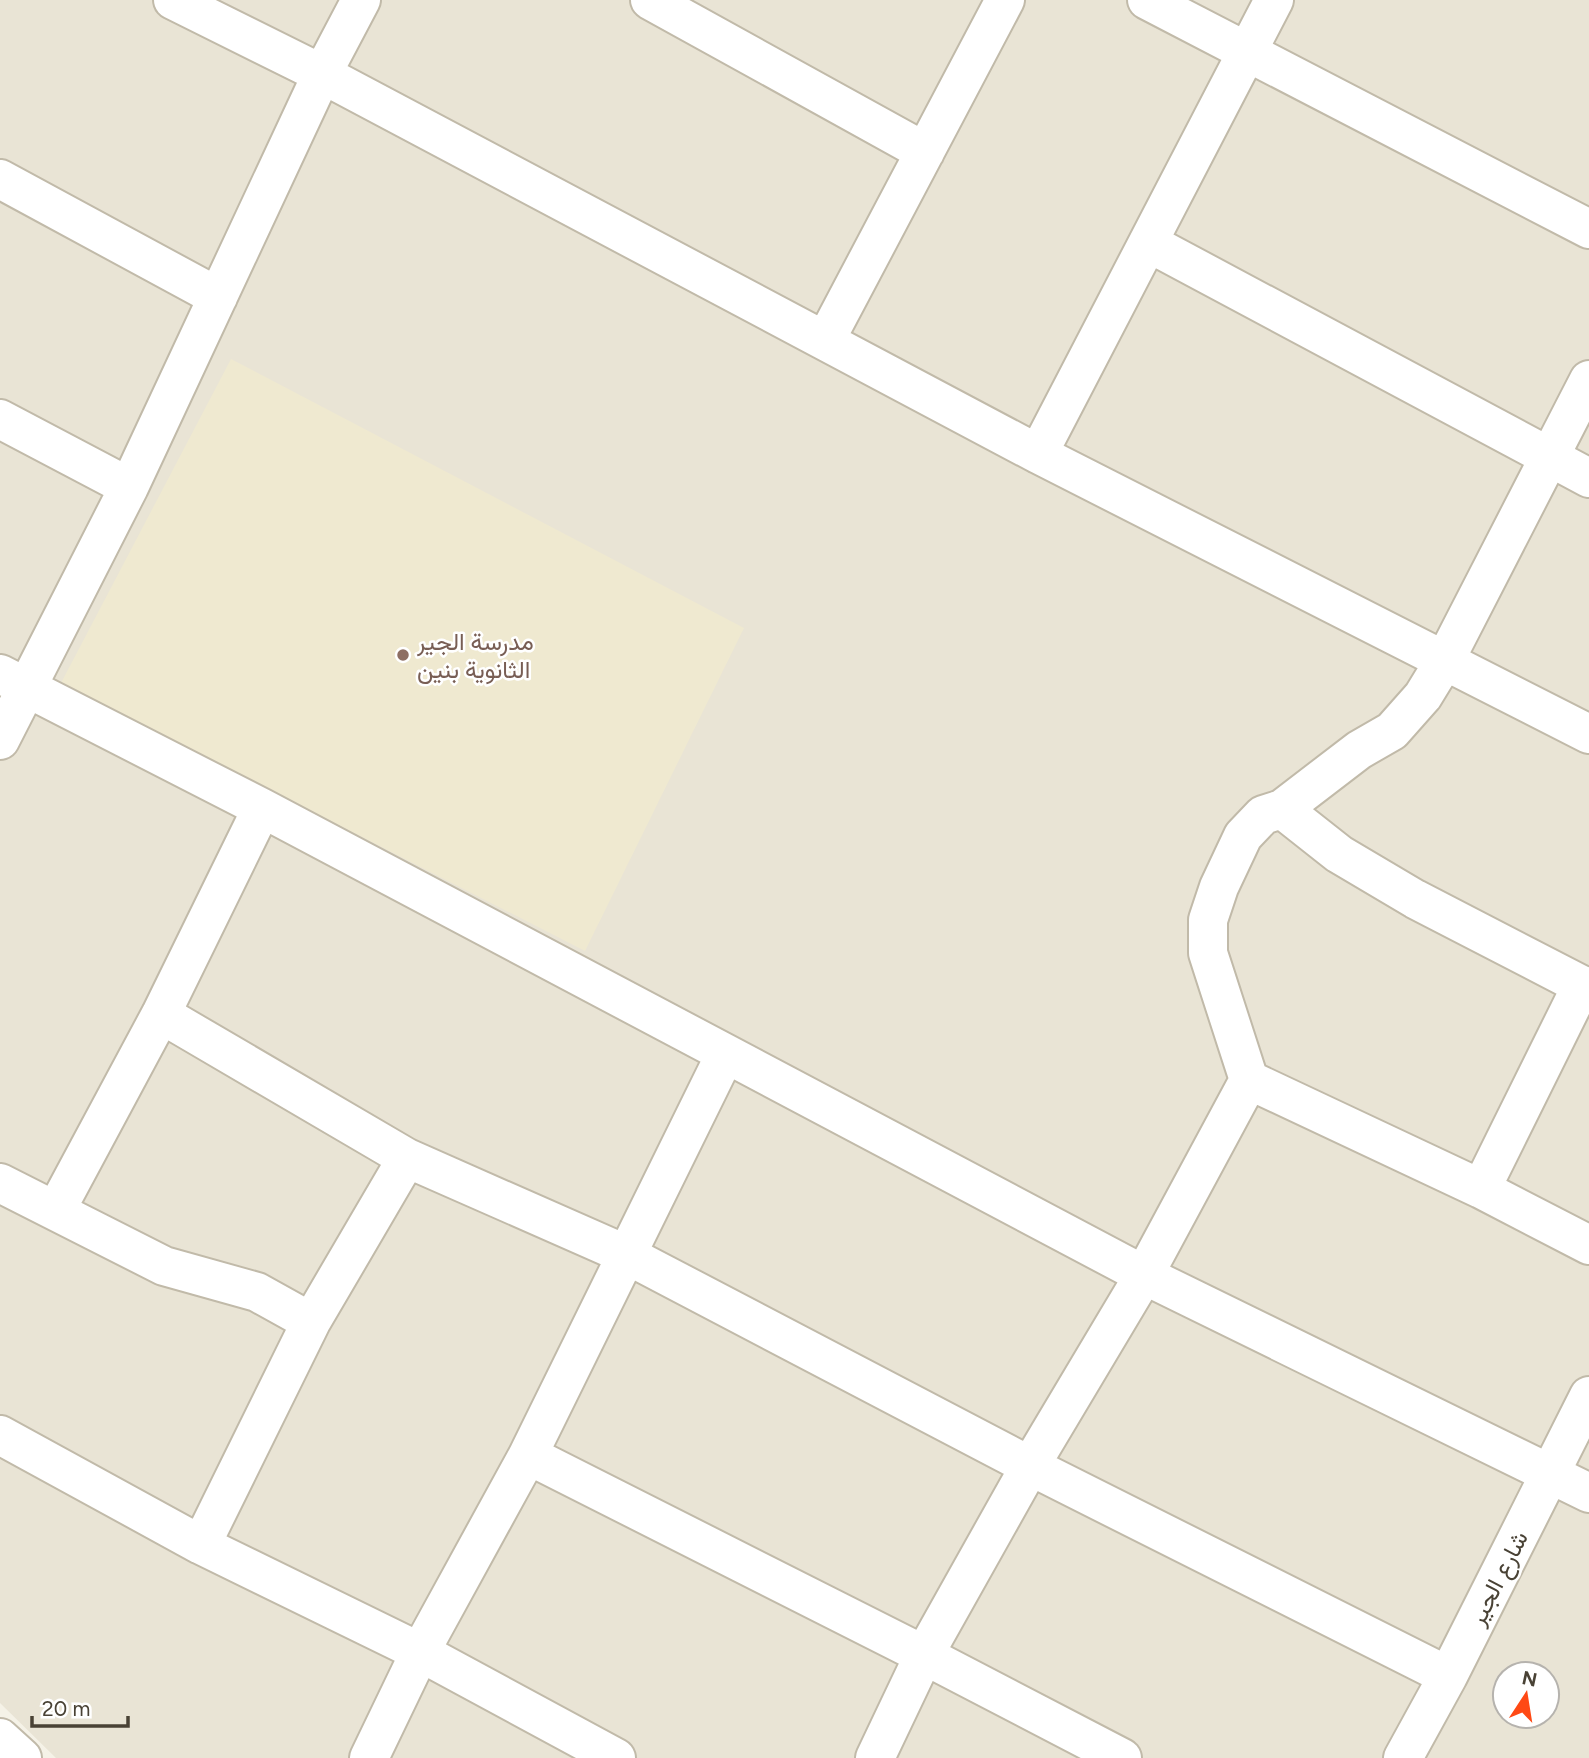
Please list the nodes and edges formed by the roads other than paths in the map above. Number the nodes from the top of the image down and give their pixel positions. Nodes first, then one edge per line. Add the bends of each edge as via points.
1 (173, 0) edge
2 (361, 0) edge
3 (1005, 0) edge
4 (1147, 0) edge
5 (1275, 0) edge
6 (666, 4) edge
7 (1248, 51) junction
8 (322, 74) junction
9 (925, 152) junction
10 (0, 179) edge
11 (1589, 229) edge
12 (1149, 243) junction
13 (218, 296) junction
14 (825, 341) junction
15 (1589, 380) edge
16 (0, 419) edge
17 (1038, 454) junction
18 (1550, 458) junction
19 (1589, 478) edge
20 (129, 486) junction
21 (1445, 660) junction
22 (13, 681) edge
23 (1589, 734) edge
24 (0, 740) edge
25 (262, 808) junction
26 (1282, 809) junction
27 (1585, 987) edge
28 (161, 1014) junction
29 (725, 1055) junction
30 (1249, 1080) junction
31 (407, 1158) junction
32 (0, 1183) edge
33 (1481, 1189) junction
34 (56, 1210) junction
35 (1589, 1245) edge
36 (627, 1255) junction
37 (1144, 1275) junction
38 (311, 1322) junction
39 (1589, 1396) edge
40 (0, 1435) edge
41 (528, 1455) junction
42 (1030, 1466) junction
43 (1550, 1474) junction
44 (1589, 1493) edge
45 (201, 1545) junction
46 (420, 1652) junction
47 (924, 1655) junction
48 (1448, 1676) junction
49 (0, 1738) edge
50 (22, 1758) edge
51 (369, 1758) edge
52 (617, 1758) edge
53 (875, 1758) edge
54 (1122, 1758) edge
55 (1403, 1758) edge

1 - 8 street
2 - 8 street
3 - 9 street
4 - 7 street
5 - 7 street
6 - 9 street
7 - 11 street
7 - 12 street
8 - 13 street
8 - 14 street
9 - 14 street
10 - 13 street
12 - 17 street
12 - 18 street
13 - 20 street
14 - 17 street
15 - 18 street
16 - 20 street
17 - 21 street
18 - 19 street
18 - 21 street
20 - 22 street
21 - 23 street
21 - 26 street via 1423,696 1392,731 1359,750
22 - 24 street
22 - 25 street
25 - 28 street
25 - 29 street
26 - 27 street via 1339,854 1415,899
26 - 30 street via 1263,815 1243,836 1208,920 1208,953
27 - 33 street
28 - 31 street
28 - 34 street
29 - 36 street
29 - 37 street
30 - 33 street
30 - 37 street
31 - 36 street
31 - 38 street
32 - 34 street
33 - 35 street
34 - 38 street via 164,1266 257,1292
36 - 41 street
36 - 42 street
37 - 42 street
37 - 43 street
38 - 45 street
39 - 43 street, شارع الجير
40 - 45 street
41 - 46 street
41 - 47 street
42 - 47 street
42 - 48 street
43 - 44 street
43 - 48 street, شارع الجير
45 - 46 street
46 - 51 street
46 - 52 street
47 - 53 street
47 - 54 street
48 - 55 street, شارع الجير
49 - 50 street

